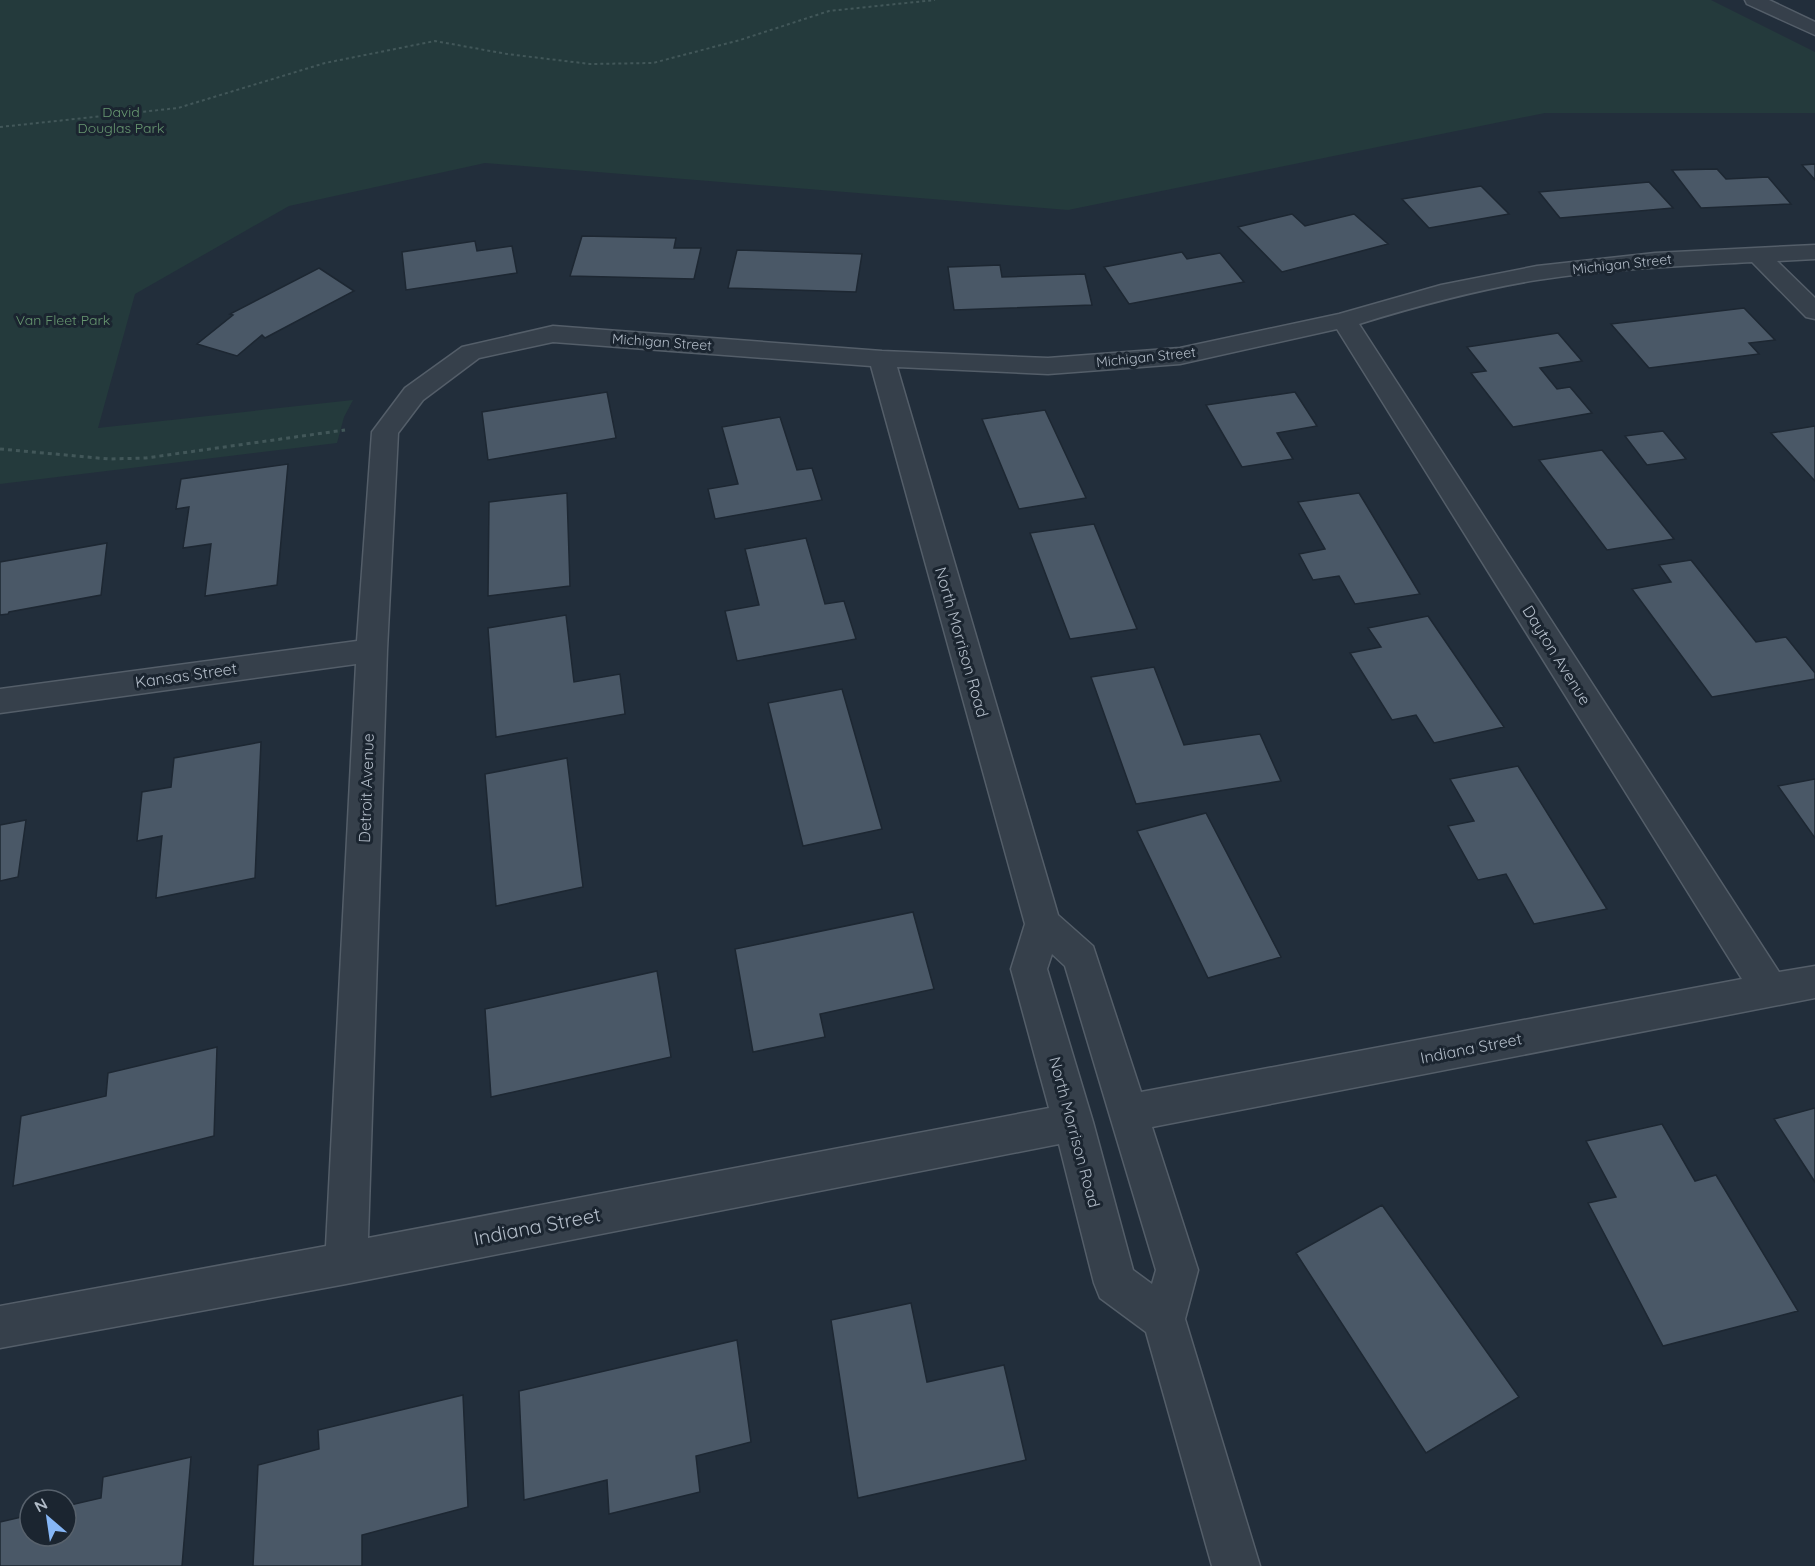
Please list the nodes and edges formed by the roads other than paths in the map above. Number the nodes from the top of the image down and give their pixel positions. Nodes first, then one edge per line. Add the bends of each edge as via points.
1 (1754, 0) edge
2 (1815, 29) edge
3 (1815, 252) edge
4 (1758, 255) junction
5 (1815, 312) edge
6 (1344, 320) junction
7 (882, 359) junction
8 (384, 432) joint
9 (372, 650) junction
10 (0, 701) edge
11 (1042, 924) junction
12 (1815, 982) edge
13 (1770, 991) junction
14 (1128, 1113) junction
15 (1073, 1122) junction
16 (346, 1263) junction
17 (1164, 1319) junction
18 (0, 1327) edge
19 (1236, 1566) edge

1 - 2 street
3 - 4 street, Michigan Street
4 - 5 street
4 - 6 street, Michigan Street via 1655,260 1537,273 1441,292
6 - 7 street, Michigan Street via 1180,356 1048,366
6 - 13 street, Dayton Avenue
7 - 8 street, Michigan Street via 553,334 471,352 414,394
7 - 11 street, North Morrison Road
8 - 9 street, Detroit Avenue
9 - 10 street, Kansas Street
9 - 16 street, Detroit Avenue
11 - 14 street via 1080,957
11 - 15 street, North Morrison Road via 1029,969
12 - 13 street, Indiana Street
13 - 14 street, Indiana Street
14 - 17 street via 1177,1270
15 - 16 street, Indiana Street
15 - 17 street, North Morrison Road via 1114,1283
16 - 18 street, Indiana Street
17 - 19 street

